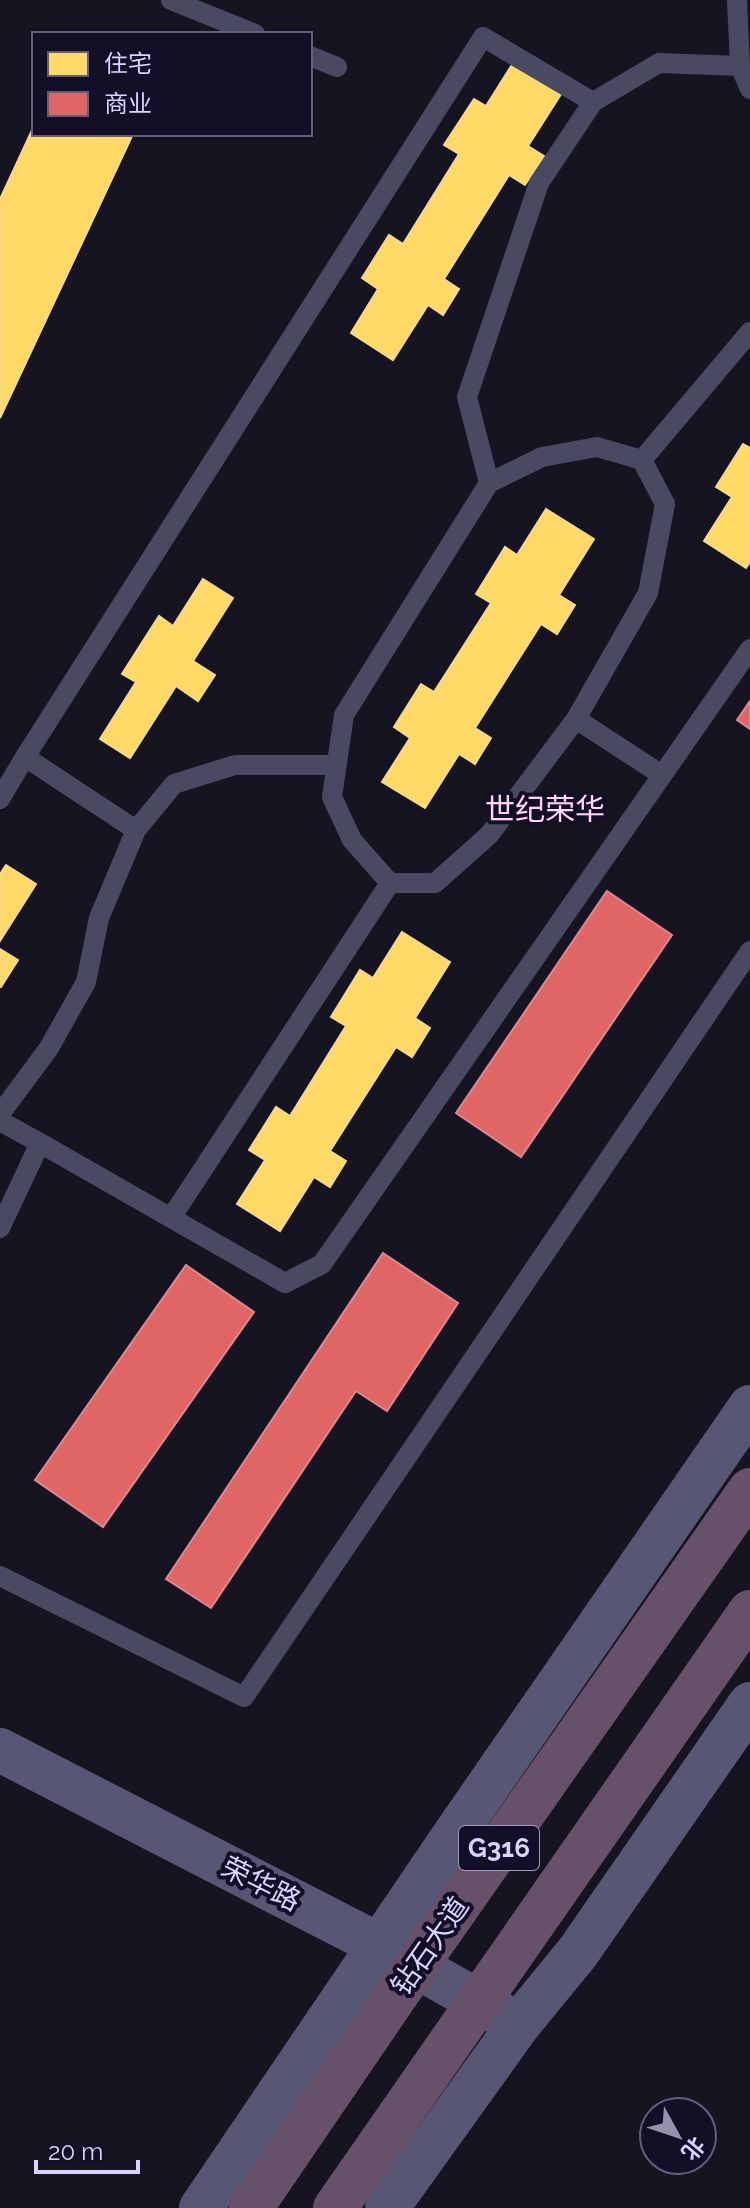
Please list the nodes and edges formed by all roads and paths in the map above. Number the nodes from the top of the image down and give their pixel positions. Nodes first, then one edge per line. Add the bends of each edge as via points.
1 (171, 0) edge
2 (737, 0) edge
3 (250, 32) edge
4 (312, 57) edge
5 (740, 66) junction
6 (337, 67) dead end
7 (750, 89) edge
8 (593, 102) junction
9 (750, 332) edge
10 (642, 460) junction
11 (489, 483) junction
12 (750, 649) edge
13 (576, 719) junction
14 (25, 757) junction
15 (337, 765) junction
16 (662, 775) junction
17 (0, 799) edge
18 (136, 830) junction
19 (390, 883) junction
20 (750, 951) edge
21 (0, 1114) edge
22 (0, 1121) edge
23 (40, 1143) junction
24 (171, 1218) junction
25 (0, 1228) edge
26 (750, 1407) edge
27 (750, 1490) edge
28 (0, 1576) edge
29 (750, 1612) edge
30 (750, 1704) edge
31 (0, 1750) edge
32 (397, 1955) junction
33 (478, 2001) junction
34 (519, 2024) junction
35 (265, 2112) junction
36 (201, 2208) edge
37 (238, 2208) edge
38 (251, 2208) edge
39 (335, 2208) edge
40 (387, 2208) edge

1 - 3 lane
2 - 5 lane
4 - 6 lane
5 - 7 lane
5 - 8 lane via 659,63
8 - 11 lane via 539,183 467,397
8 - 14 lane via 483,37
9 - 10 lane
10 - 11 lane via 597,447 542,457
10 - 13 lane via 665,504 648,593
11 - 15 lane via 344,715
12 - 16 lane
13 - 16 lane
13 - 19 lane via 489,835 435,883
14 - 17 lane
14 - 18 lane
15 - 18 lane via 235,765 174,784
15 - 19 lane via 332,797 352,840
16 - 24 lane via 322,1264 285,1283
18 - 21 lane via 99,918 86,982 49,1048
19 - 24 lane
20 - 28 lane via 244,1697
22 - 23 lane
23 - 24 lane
23 - 25 lane
26 - 32 street
27 - 32 highway, 钻石大道 / G316
29 - 33 highway, G316
30 - 34 street via 578,1952
31 - 32 street, 荣华路
32 - 33 street, 荣华路
32 - 35 street
32 - 38 highway, 钻石大道 / G316
33 - 34 street, 荣华路
33 - 39 highway, G316
34 - 40 street
35 - 36 street
35 - 37 street

